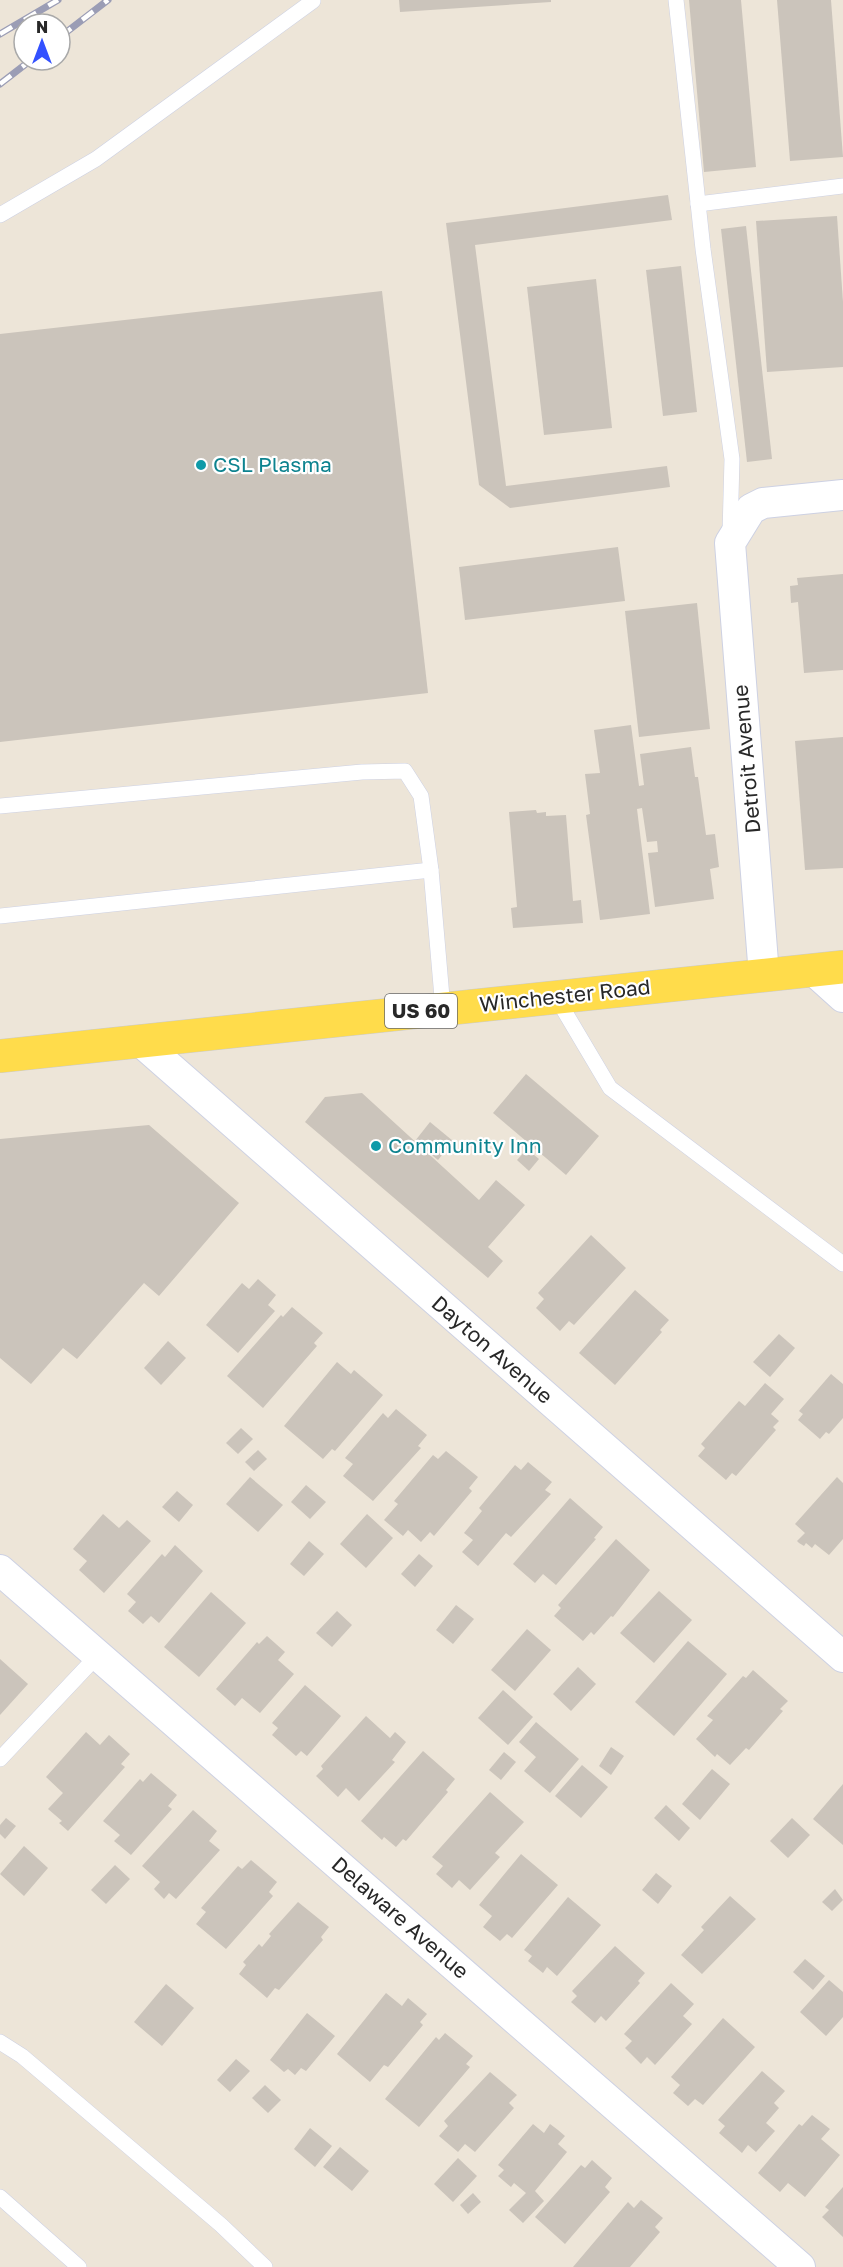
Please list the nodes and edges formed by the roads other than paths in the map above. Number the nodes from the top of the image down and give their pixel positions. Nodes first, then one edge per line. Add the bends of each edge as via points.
1 (676, 0) edge
2 (313, 1) edge
3 (843, 186) edge
4 (698, 204) junction
5 (0, 215) edge
6 (843, 495) edge
7 (730, 543) junction
8 (0, 806) edge
9 (431, 870) junction
10 (0, 916) edge
11 (828, 968) edge
12 (765, 975) junction
13 (556, 997) junction
14 (843, 997) edge
15 (443, 1009) junction
16 (141, 1042) junction
17 (0, 1056) edge
18 (843, 1264) edge
19 (0, 1570) edge
20 (98, 1655) junction
21 (843, 1657) edge
22 (0, 1759) edge
23 (0, 2042) edge
24 (0, 2197) edge
25 (79, 2267) edge
26 (265, 2267) edge
27 (800, 2267) edge

1 - 4 lane
2 - 5 lane via 96,159
3 - 4 lane
4 - 7 lane via 732,459
6 - 7 street via 763,503 751,509
7 - 12 street, Detroit Avenue
8 - 9 lane via 405,771 421,796
9 - 10 lane
9 - 15 lane
11 - 12 main road, Winchester Road / US 60
11 - 14 street
12 - 13 main road, Winchester Road / US 60
13 - 15 main road, Winchester Road / US 60
13 - 18 lane via 610,1088
15 - 16 main road, Winchester Road / US 60
16 - 17 main road, Winchester Road / US 60
16 - 21 street, Dayton Avenue
19 - 20 street, Delaware Avenue
20 - 22 lane
20 - 27 street, Delaware Avenue
23 - 26 lane via 22,2056
24 - 25 lane

